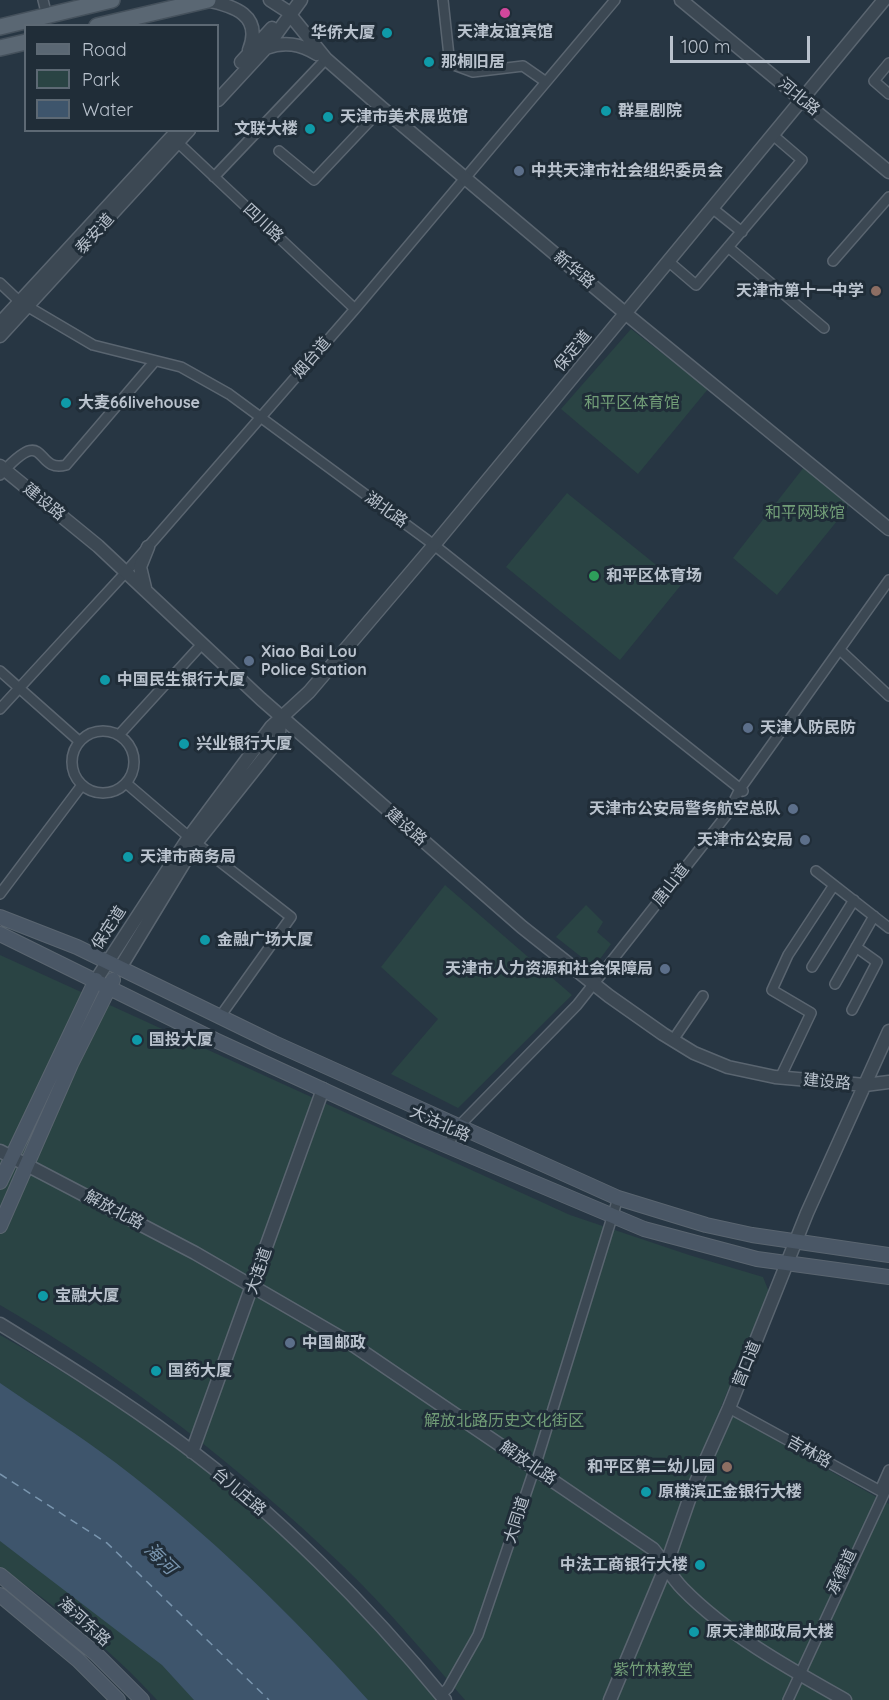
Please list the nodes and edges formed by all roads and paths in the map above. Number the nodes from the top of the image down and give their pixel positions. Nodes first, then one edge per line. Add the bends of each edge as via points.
1 (43, 0) edge
2 (112, 0) edge
3 (207, 0) edge
4 (270, 0) edge
5 (296, 0) edge
6 (303, 0) edge
7 (443, 0) edge
8 (615, 0) edge
9 (681, 0) edge
10 (884, 0) edge
11 (289, 13) junction
12 (47, 16) junction
13 (105, 24) edge
14 (300, 26) junction
15 (0, 27) edge
16 (24, 42) edge
17 (0, 48) edge
18 (266, 48) junction
19 (247, 56) junction
20 (326, 59) junction
21 (889, 63) edge
22 (546, 82) junction
23 (219, 87) edge
24 (889, 94) edge
25 (219, 99) edge
26 (803, 100) junction
27 (382, 108) junction
28 (774, 136) junction
29 (176, 137) edge
30 (279, 151) dead end
31 (889, 172) edge
32 (214, 177) junction
33 (465, 178) junction
34 (889, 197) edge
35 (712, 208) junction
36 (742, 232) junction
37 (728, 247) junction
38 (668, 261) junction
39 (833, 261) dead end
40 (0, 283) edge
41 (24, 304) junction
42 (355, 309) junction
43 (625, 313) junction
44 (0, 323) edge
45 (824, 328) dead end
46 (0, 336) edge
47 (154, 362) junction
48 (260, 417) junction
49 (2, 470) edge
50 (889, 529) edge
51 (434, 545) junction
52 (148, 547) junction
53 (126, 572) junction
54 (889, 580) edge
55 (889, 587) edge
56 (151, 597) junction
57 (202, 644) junction
58 (841, 651) junction
59 (0, 671) edge
60 (19, 688) junction
61 (889, 696) edge
62 (0, 709) edge
63 (281, 717) junction
64 (119, 735) junction
65 (79, 741) junction
66 (126, 783) junction
67 (82, 785) junction
68 (741, 790) junction
69 (193, 840) junction
70 (816, 871) dead end
71 (834, 885) junction
72 (0, 894) edge
73 (854, 900) junction
74 (874, 916) junction
75 (0, 917) edge
76 (889, 928) edge
77 (0, 934) edge
78 (856, 947) junction
79 (812, 967) dead end
80 (120, 968) junction
81 (103, 980) junction
82 (149, 983) junction
83 (594, 984) junction
84 (834, 984) dead end
85 (703, 996) dead end
86 (134, 999) junction
87 (852, 1010) dead end
88 (87, 1013) junction
89 (219, 1018) junction
90 (889, 1031) edge
91 (673, 1040) junction
92 (780, 1078) junction
93 (889, 1083) edge
94 (866, 1085) junction
95 (322, 1089) junction
96 (459, 1126) junction
97 (447, 1146) junction
98 (4, 1156) edge
99 (27, 1165) junction
100 (1, 1181) edge
101 (618, 1198) junction
102 (613, 1216) junction
103 (0, 1226) edge
104 (796, 1242) junction
105 (889, 1255) edge
106 (788, 1264) junction
107 (889, 1277) edge
108 (254, 1286) junction
109 (0, 1324) edge
110 (729, 1408) junction
111 (192, 1452) junction
112 (534, 1467) junction
113 (889, 1470) edge
114 (889, 1483) edge
115 (884, 1493) edge
116 (666, 1566) junction
117 (0, 1575) edge
118 (0, 1595) edge
119 (800, 1675) junction
120 (443, 1697) edge
121 (118, 1700) edge
122 (142, 1700) edge
123 (610, 1700) edge
124 (788, 1700) edge
125 (845, 1700) edge

1 - 12 street
2 - 12 main road
3 - 13 main road
3 - 19 street via 232,7 249,21 254,34
4 - 11 street, 新华路
5 - 11 street
6 - 11 street
6 - 14 street
7 - 22 street via 449,56 454,65 473,72 523,66
8 - 22 street, 烟台道
9 - 26 street, 河北路
10 - 26 street, 保定道
11 - 14 street, 新华路
11 - 18 street
11 - 19 street
12 - 15 main road
14 - 20 street, 新华路
16 - 17 main road
18 - 20 street via 293,44
18 - 25 street
19 - 23 street
20 - 27 street, 新华路
20 - 32 street
21 - 24 street via 874,81
22 - 33 street, 烟台道
26 - 28 street, 保定道
26 - 31 street, 河北路
27 - 30 street via 314,180
27 - 33 street, 新华路
28 - 35 street, 保定道
28 - 36 street via 802,160
29 - 32 street, 四川路
29 - 41 street, 泰安道
32 - 42 street, 四川路
33 - 42 street, 烟台道
33 - 43 street, 新华路
34 - 39 street
35 - 36 street
35 - 38 street, 保定道
36 - 37 street
37 - 38 street via 696,285
37 - 45 street
38 - 43 street, 保定道
40 - 41 street, 湖北路
41 - 44 street, 泰安道
41 - 46 street, 泰安道
41 - 47 street, 湖北路 via 93,345
42 - 48 street, 烟台道
43 - 50 street, 新华路
43 - 51 street, 保定道
47 - 48 street, 湖北路 via 181,367
47 - 49 street via 66,465 54,466 33,449 17,456
48 - 51 street, 湖北路
48 - 52 street, 烟台道
49 - 53 street, 建设路
51 - 63 street, 保定道 via 309,692
51 - 68 street, 湖北路
52 - 53 street, 烟台道
52 - 56 street via 139,572
53 - 56 street, 建设路
53 - 60 street, 烟台道
54 - 58 street, 唐山道
55 - 58 street, 唐山道
56 - 57 street, 建设路
57 - 63 street, 建设路
57 - 64 street
58 - 61 street
58 - 68 street, 唐山道
59 - 60 street
60 - 62 street, 烟台道
60 - 65 street
63 - 69 street, 保定道 via 274,746
63 - 83 street, 建设路 via 522,927
64 - 65 street via 102,730
64 - 66 street via 133,753 132,774
65 - 67 street via 71,765
66 - 67 street via 108,793
66 - 69 street
67 - 72 street
68 - 83 street, 唐山道 via 733,810
69 - 80 street, 保定道
69 - 81 street, 保定道
69 - 89 street via 291,917
70 - 71 street
71 - 73 street
71 - 92 street via 788,955 772,990 811,1013
73 - 74 street
73 - 79 street
74 - 76 street
74 - 78 street
75 - 81 main road, 大沽北路 via 77,947
77 - 81 main road, 大沽北路
78 - 84 street
78 - 87 street via 877,962
80 - 81 main road, 保定道
80 - 82 main road, 大沽北路
81 - 82 main road
81 - 86 main road, 大沽北路
81 - 88 main road
82 - 89 main road, 大沽北路
83 - 91 street, 建设路
83 - 96 street, 唐山道
85 - 91 street
86 - 88 main road via 112,1000
86 - 95 main road, 大沽北路
88 - 98 main road
88 - 99 main road
89 - 96 main road, 大沽北路
90 - 94 street, 营口道
91 - 92 street, 建设路 via 728,1067
92 - 94 street, 建设路
93 - 94 street, 建设路
94 - 104 street, 营口道
95 - 97 main road, 大沽北路
95 - 108 street, 大连道
96 - 97 street, 唐山道
96 - 101 main road, 大沽北路
97 - 102 main road, 大沽北路
98 - 99 street, 解放北路
98 - 100 main road
99 - 103 main road
99 - 108 street, 解放北路
101 - 102 street, 大同道
101 - 104 main road, 大沽北路 via 706,1226
102 - 106 main road, 大沽北路 via 687,1243
102 - 112 street, 大同道
104 - 105 main road, 大沽北路
104 - 106 street, 营口道
106 - 107 main road, 大沽北路
106 - 110 street, 营口道
108 - 111 street, 大连道
108 - 112 street, 解放北路 via 368,1355
109 - 111 street, 台儿庄路 via 69,1366
110 - 115 street, 吉林路
110 - 116 street, 营口道 via 692,1491
111 - 120 street, 台儿庄路 via 318,1559
112 - 116 street, 解放北路 via 652,1549
112 - 120 street, 大同道 via 478,1635
113 - 115 street, 承德道
114 - 115 street, 承德道
115 - 119 street, 承德道
116 - 119 street, 解放北路 via 684,1590 708,1611
116 - 123 street, 营口道
117 - 122 main road, 海河东路 via 80,1640
118 - 121 main road, 海河东路 via 78,1660
119 - 124 street, 承德道
119 - 125 street, 解放北路

